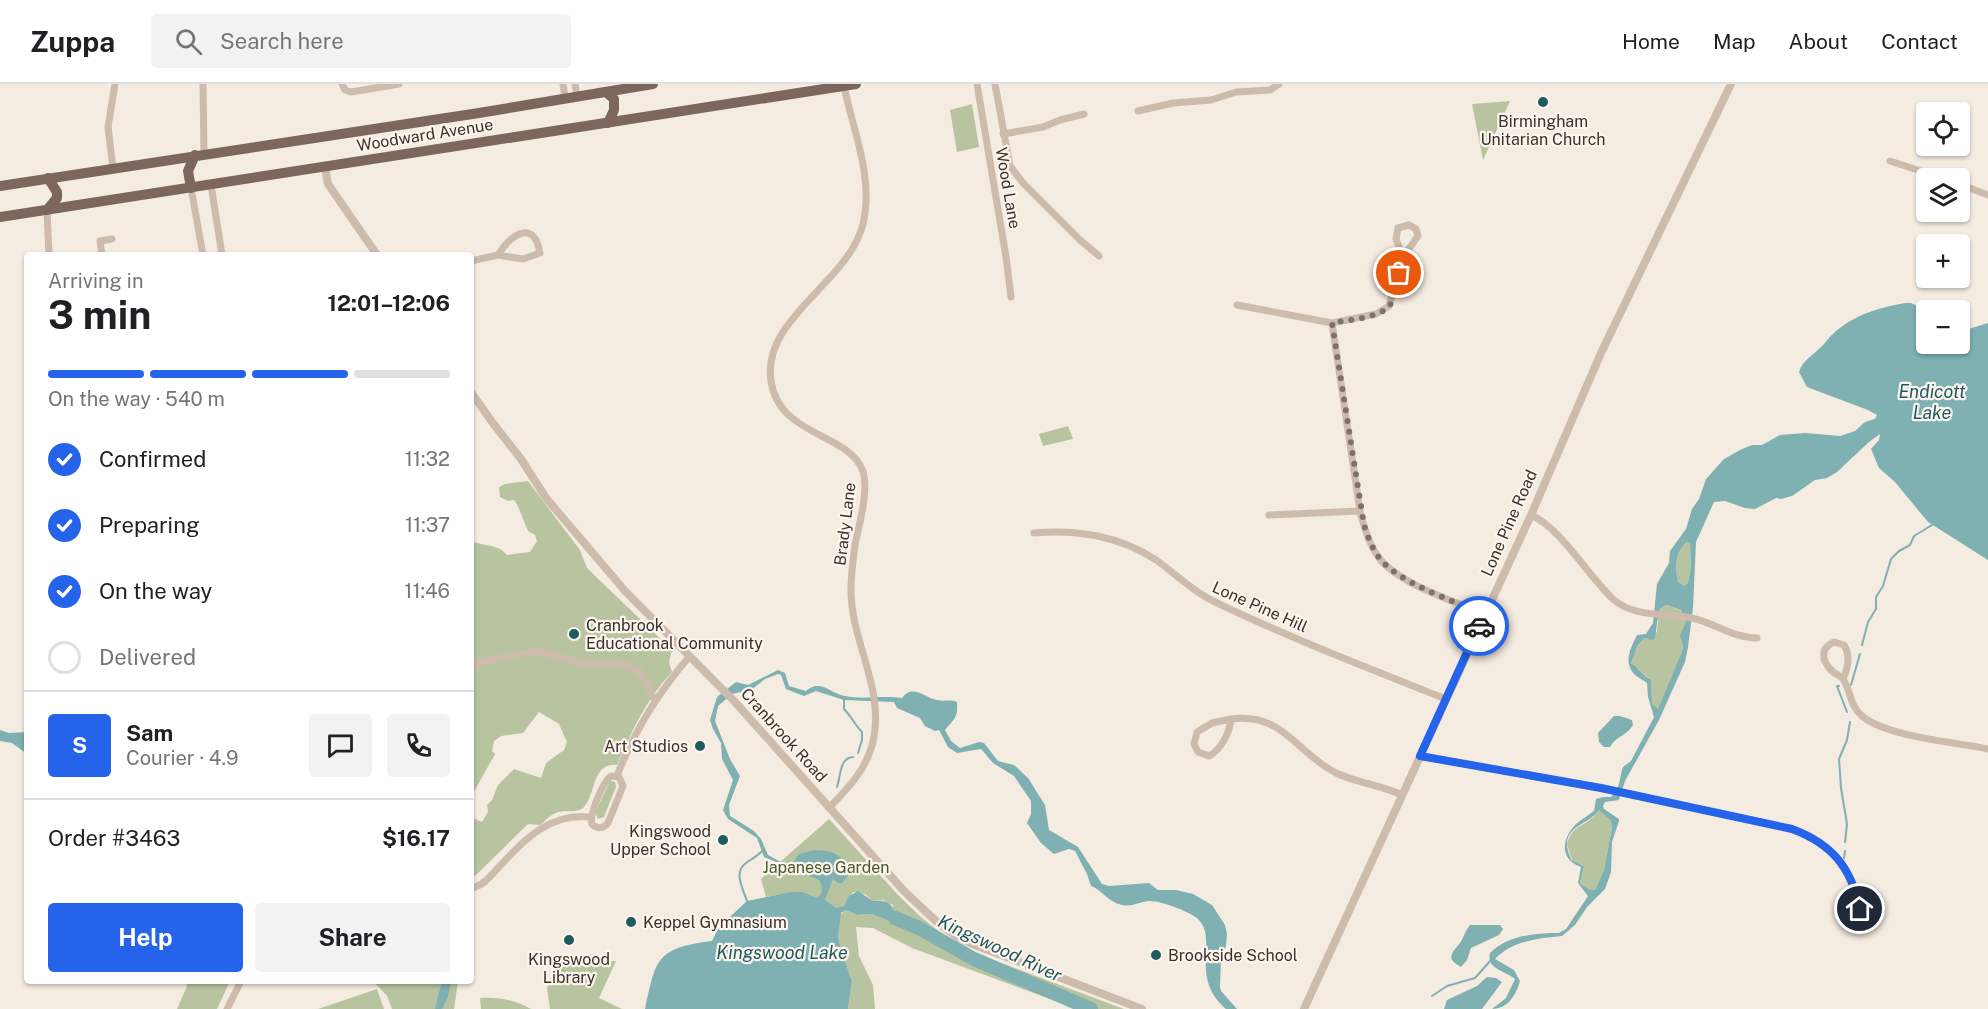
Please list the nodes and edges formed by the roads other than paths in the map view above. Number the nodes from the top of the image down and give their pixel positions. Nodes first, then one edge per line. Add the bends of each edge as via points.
1 (115, 84) edge
2 (203, 84) edge
3 (342, 84) edge
4 (399, 84) edge
5 (563, 84) edge
6 (575, 84) edge
7 (856, 84) edge
8 (977, 84) edge
9 (995, 84) edge
10 (1279, 84) edge
11 (1731, 84) edge
12 (649, 85) edge
13 (844, 86) junction
14 (606, 92) junction
15 (571, 97) junction
16 (1138, 111) dead end
17 (1084, 114) dead end
18 (608, 123) junction
19 (1003, 134) junction
20 (199, 155) junction
21 (1890, 161) dead end
22 (325, 167) junction
23 (113, 168) junction
24 (1916, 170) edge
25 (48, 178) junction
26 (211, 184) junction
27 (0, 186) edge
28 (191, 188) junction
29 (1970, 188) edge
30 (1988, 195) edge
31 (47, 210) junction
32 (0, 217) edge
33 (112, 239) dead end
34 (49, 252) edge
35 (102, 252) edge
36 (202, 252) edge
37 (222, 252) edge
38 (375, 252) edge
39 (498, 255) junction
40 (1099, 256) dead end
41 (1403, 257) dead end
42 (474, 260) edge
43 (1011, 297) dead end
44 (1238, 305) dead end
45 (1332, 323) junction
46 (474, 396) edge
47 (1360, 511) junction
48 (1531, 514) junction
49 (1269, 515) dead end
50 (1034, 533) dead end
51 (1484, 614) junction
52 (1757, 638) dead end
53 (689, 657) junction
54 (474, 663) edge
55 (1843, 679) junction
56 (1446, 699) junction
57 (655, 700) junction
58 (1231, 719) junction
59 (1988, 749) edge
60 (1420, 756) junction
61 (617, 776) junction
62 (1402, 795) junction
63 (829, 808) junction
64 (590, 817) junction
65 (474, 887) edge
66 (1860, 909) dead end
67 (240, 984) edge
68 (227, 1009) edge
69 (1142, 1009) edge
70 (1304, 1009) edge

1 - 23 street via 108,127
2 - 20 street
3 - 4 street via 351,92
5 - 15 street
6 - 15 street
7 - 13 main road, Woodward Avenue
8 - 43 street, Wood Lane
9 - 19 street
10 - 16 street via 1270,90 1236,92 1211,100
11 - 48 street, Lone Pine Road via 1601,354
12 - 14 main road, Woodward Avenue
13 - 18 main road, Woodward Avenue
13 - 63 street, Brady Lane via 864,171 863,224 843,262 781,336 771,358 770,380 789,415 845,450 859,462 864,473 852,601 857,636 875,694 876,727 869,756 856,781
14 - 15 main road, Woodward Avenue
14 - 18 main road via 614,99
15 - 20 main road, Woodward Avenue
17 - 19 street
18 - 22 main road, Woodward Avenue
19 - 40 street via 1010,166 1016,174
20 - 23 main road, Woodward Avenue
20 - 28 main road via 188,169
21 - 24 street
22 - 26 main road, Woodward Avenue
22 - 38 street via 328,184
23 - 25 main road, Woodward Avenue
25 - 27 main road, Woodward Avenue
25 - 31 main road via 57,198
26 - 28 main road, Woodward Avenue
26 - 37 street
28 - 31 main road, Woodward Avenue
28 - 36 street
29 - 30 street
31 - 32 main road, Woodward Avenue
31 - 34 street
33 - 35 street via 100,241
39 - 39 street via 523,260 540,253 537,240 523,234 511,237
39 - 42 street
41 - 45 street via 1386,309
44 - 45 street
45 - 47 street
46 - 53 street, Cranbrook Road via 552,506 625,591
47 - 49 street
47 - 51 street via 1373,548 1394,572
48 - 51 street, Lone Pine Road
48 - 52 street via 1544,522 1619,604 1693,618 1742,638
50 - 56 street, Lone Pine Hill via 1087,534 1132,548 1215,602
51 - 56 street, Lone Pine Road
53 - 57 street
53 - 63 street, Cranbrook Road via 735,702
54 - 57 street via 537,651 581,663 623,664 642,674
55 - 55 street via 1822,657 1834,642 1844,645 1848,652
55 - 59 street via 1857,711 1876,724
56 - 60 street, Lone Pine Road
57 - 61 street
58 - 58 street via 1216,752 1209,756 1198,752 1194,744 1197,732 1212,723
58 - 62 street via 1262,720 1333,771
60 - 62 street, Lone Pine Road
60 - 66 street via 1637,795 1804,833 1836,855 1854,887
61 - 64 street via 607,778
61 - 64 street via 623,786 607,824 596,827
62 - 70 street, Lone Pine Road
63 - 69 street, Cranbrook Road via 897,883 947,930 975,945
64 - 65 street via 566,817 542,828 483,884
67 - 68 street

